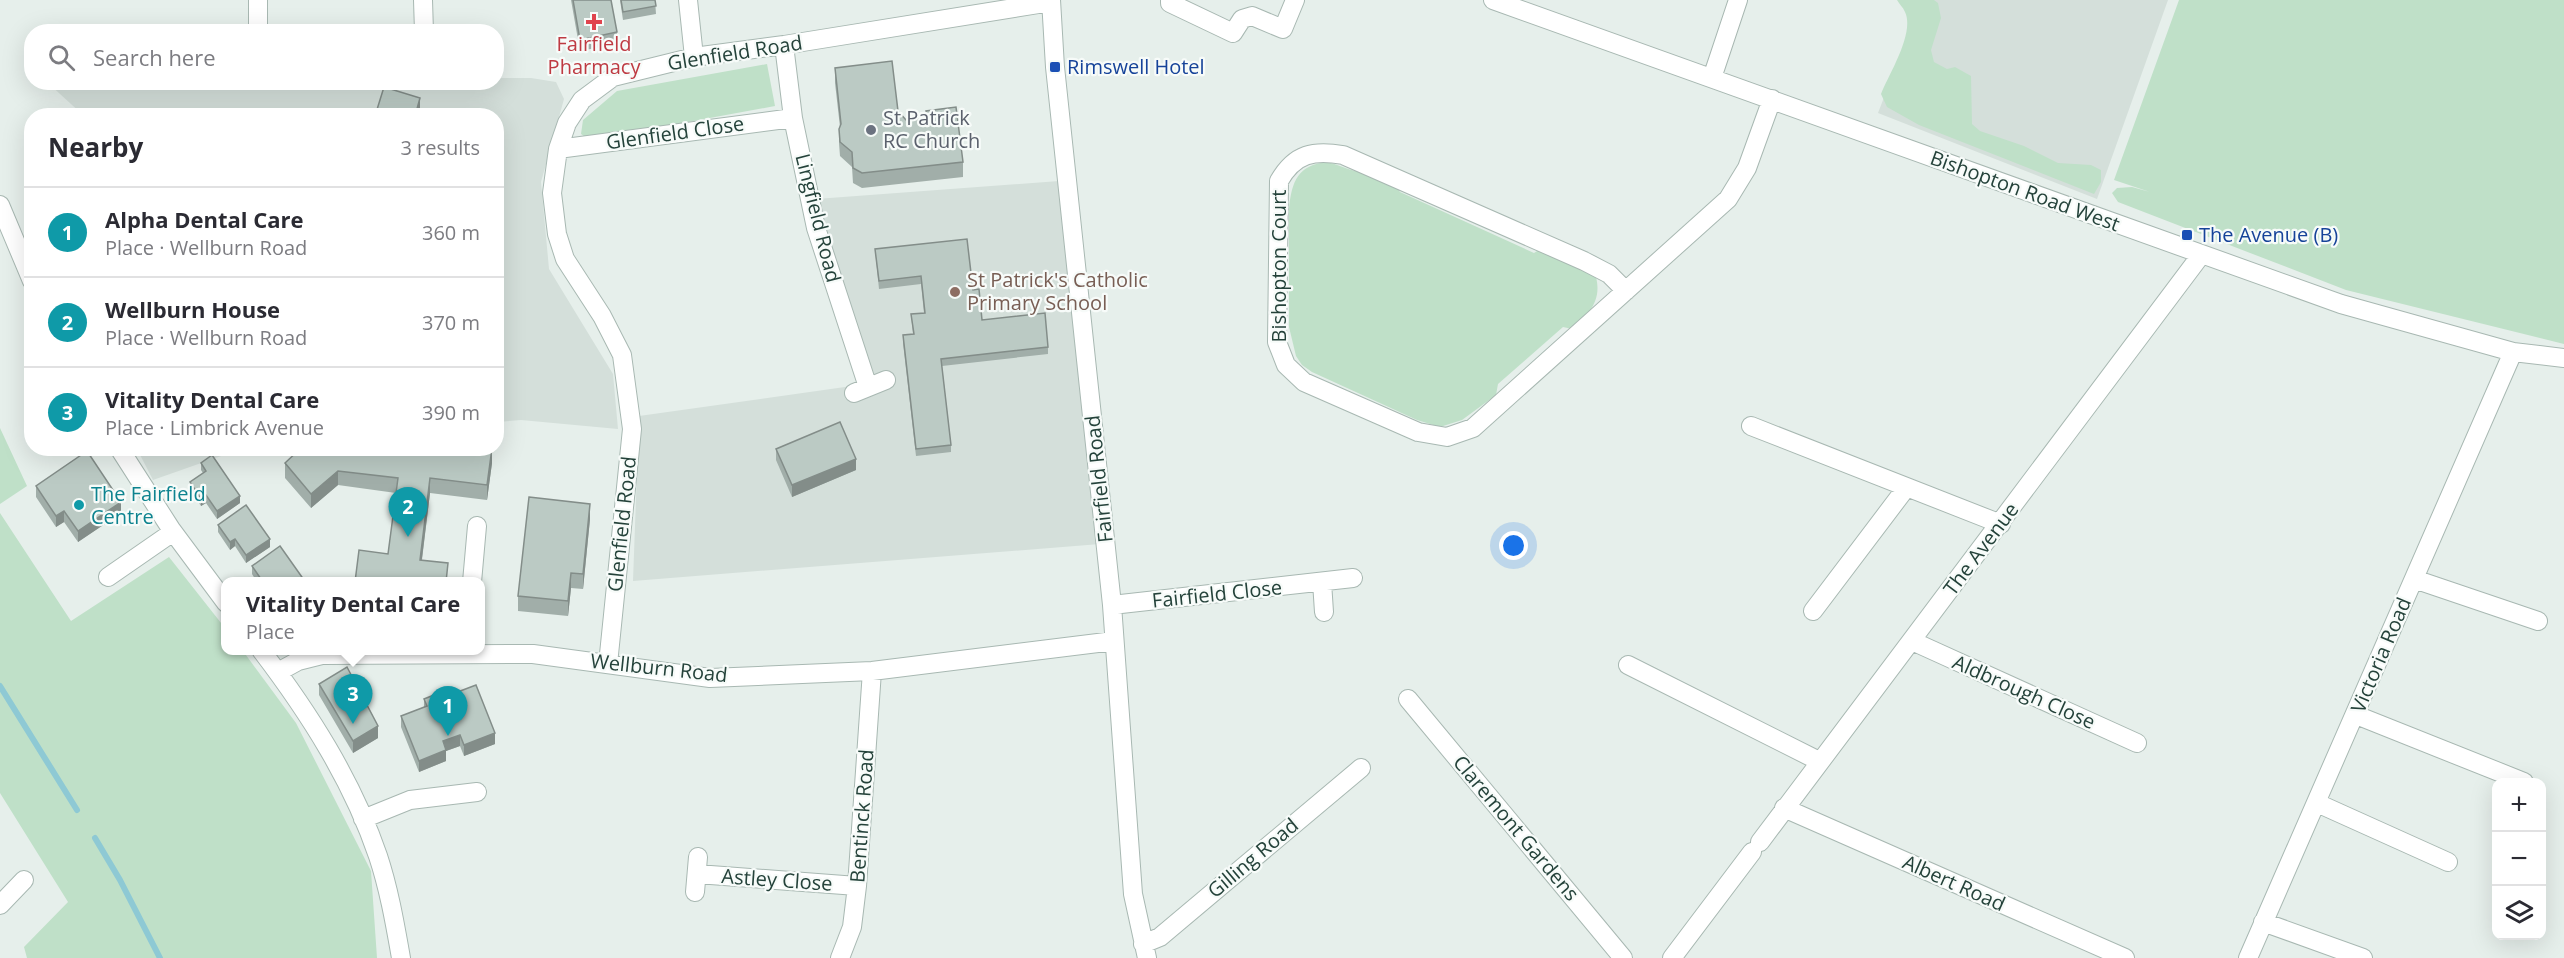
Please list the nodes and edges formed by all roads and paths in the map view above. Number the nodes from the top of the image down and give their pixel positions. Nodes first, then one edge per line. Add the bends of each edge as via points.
1 (258, 0) edge
2 (423, 0) edge
3 (688, 0) edge
4 (1170, 0) edge
5 (1295, 0) edge
6 (1493, 0) edge
7 (1738, 0) edge
8 (1051, 1) edge
9 (258, 24) edge
10 (424, 24) edge
11 (784, 45) junction
12 (694, 57) junction
13 (1712, 78) junction
14 (1772, 99) junction
15 (793, 118) junction
16 (558, 149) junction
17 (0, 205) edge
18 (2201, 255) junction
19 (24, 262) edge
20 (1626, 291) junction
21 (2513, 352) junction
22 (2564, 358) edge
23 (886, 380) dead end
24 (1751, 426) dead end
25 (124, 456) edge
26 (1906, 488) junction
27 (2001, 524) junction
28 (477, 526) dead end
29 (173, 532) junction
30 (108, 576) dead end
31 (472, 577) edge
32 (1353, 578) dead end
33 (2414, 579) junction
34 (1322, 582) junction
35 (221, 598) edge
36 (1112, 605) junction
37 (1813, 610) dead end
38 (1324, 612) dead end
39 (2538, 621) dead end
40 (1114, 641) junction
41 (1912, 641) junction
42 (485, 653) edge
43 (264, 655) edge
44 (358, 655) edge
45 (608, 664) junction
46 (1628, 665) dead end
47 (278, 672) junction
48 (872, 672) junction
49 (1408, 699) dead end
50 (2356, 715) junction
51 (2137, 743) dead end
52 (1819, 761) junction
53 (1361, 768) dead end
54 (2512, 778) edge
55 (477, 792) dead end
56 (2317, 803) junction
57 (1784, 808) junction
58 (363, 819) junction
59 (2448, 862) dead end
60 (697, 874) dead end
61 (24, 880) dead end
62 (857, 886) junction
63 (0, 904) edge
64 (2263, 922) junction
65 (1145, 951) edge
66 (401, 958) edge
67 (840, 958) edge
68 (1623, 958) edge
69 (1672, 958) edge
70 (2125, 958) edge
71 (2248, 958) edge
72 (2363, 958) edge

1 - 9 street
2 - 10 street
3 - 12 street
4 - 5 street via 1233,33 1242,19 1252,16 1282,29
6 - 13 street, Bishopton Road West
7 - 13 street
8 - 11 street, Glenfield Road
8 - 36 street, Fairfield Road
11 - 12 street, Glenfield Road
11 - 15 street, Lingfield Road
12 - 16 street, Glenfield Road via 613,77 582,100 567,123
13 - 14 street, Bishopton Road West
14 - 18 street, Bishopton Road West
14 - 20 street, Bishopton Court via 1747,168 1728,199
15 - 16 street, Glenfield Close
15 - 23 street, Lingfield Road via 816,228 861,390
16 - 45 street, Glenfield Road via 552,194 557,234 565,259 622,355 632,429
17 - 19 street
18 - 21 street, Bishopton Road West via 2341,304
18 - 27 street, The Avenue
20 - 20 street, Bishopton Court via 1473,428 1447,437 1418,432 1304,382 1280,354 1279,181 1285,170 1301,157 1321,151 1343,155 1584,261 1609,274
21 - 22 street, Bishopton Road West
21 - 33 street, Victoria Road
24 - 26 street
25 - 29 street
26 - 27 street
26 - 37 street
27 - 41 street, The Avenue
28 - 31 street
29 - 30 street
29 - 35 street
32 - 34 street, Fairfield Close
33 - 39 street
33 - 50 street, Victoria Road
34 - 36 street, Fairfield Close
34 - 38 street
36 - 40 street, Fairfield Road
40 - 48 street, Wellburn Road
40 - 65 street, Fairfield Road via 1132,894
41 - 51 street, Aldbrough Close
41 - 52 street, The Avenue
42 - 45 street, Wellburn Road via 533,654
43 - 47 street
44 - 47 street, Wellburn Road via 298,661
45 - 48 street, Wellburn Road via 710,678
46 - 52 street
47 - 58 street via 309,715
48 - 62 street, Bentinck Road
49 - 68 street, Claremont Gardens
50 - 54 street
50 - 56 street, Victoria Road
52 - 57 street, The Avenue
53 - 65 street, Gilling Road
55 - 58 street via 410,800
56 - 59 street
56 - 64 street, Victoria Road
57 - 69 street, The Avenue
57 - 70 street, Albert Road
58 - 66 street via 391,901
60 - 62 street, Astley Close
61 - 63 street
62 - 67 street, Bentinck Road via 852,927
64 - 71 street, Victoria Road
64 - 72 street

